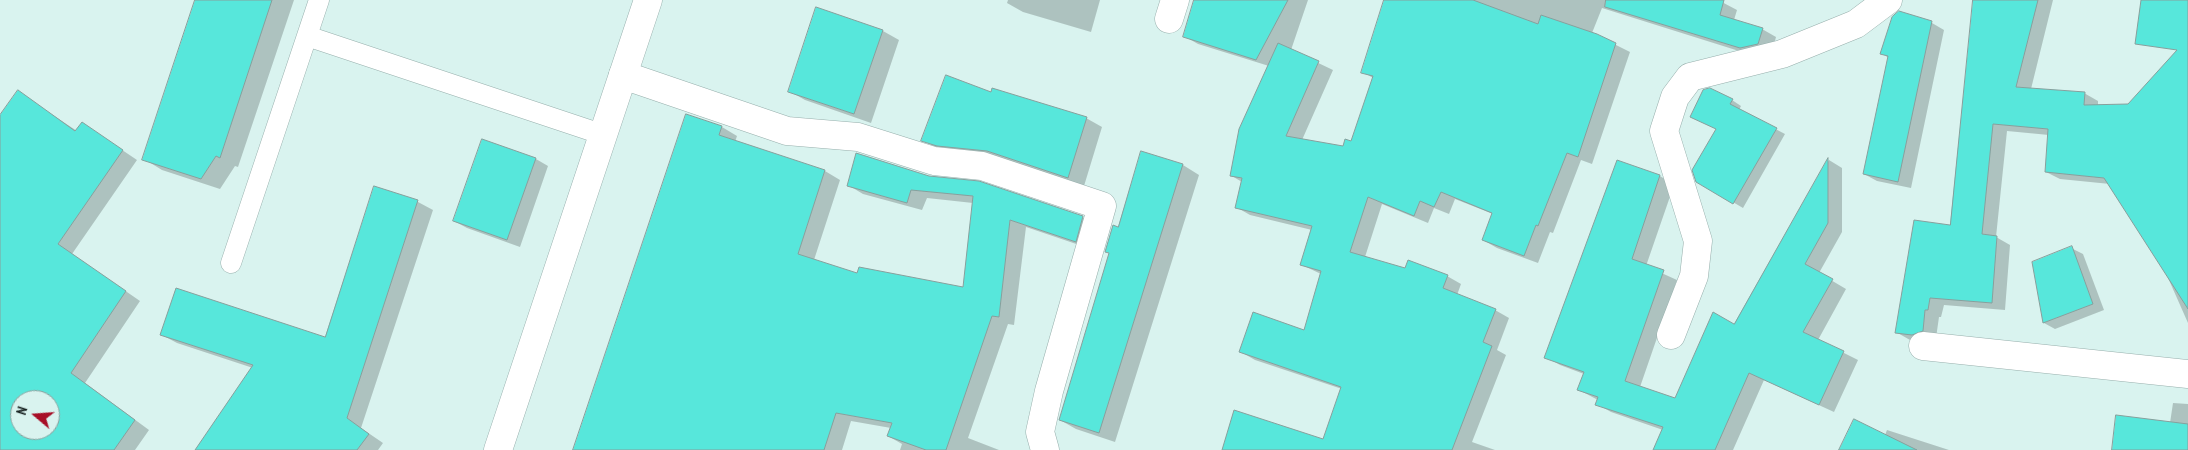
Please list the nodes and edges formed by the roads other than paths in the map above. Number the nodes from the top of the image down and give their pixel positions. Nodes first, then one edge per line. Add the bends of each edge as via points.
1 (319, 0) edge
2 (648, 0) edge
3 (1888, 0) edge
4 (307, 36) junction
5 (623, 75) junction
6 (604, 135) junction
7 (231, 263) dead end
8 (1671, 335) dead end
9 (1923, 346) dead end
10 (2188, 374) edge
11 (498, 450) edge
12 (1045, 450) edge

1 - 4 lane
2 - 5 street
3 - 8 street via 1856,24 1782,54 1690,77 1675,97 1664,131 1698,240 1694,276
4 - 6 lane
4 - 7 lane
5 - 6 street
5 - 12 street via 787,131 858,137 934,161 982,166 1102,206 1049,392 1040,432
6 - 11 street
9 - 10 street

